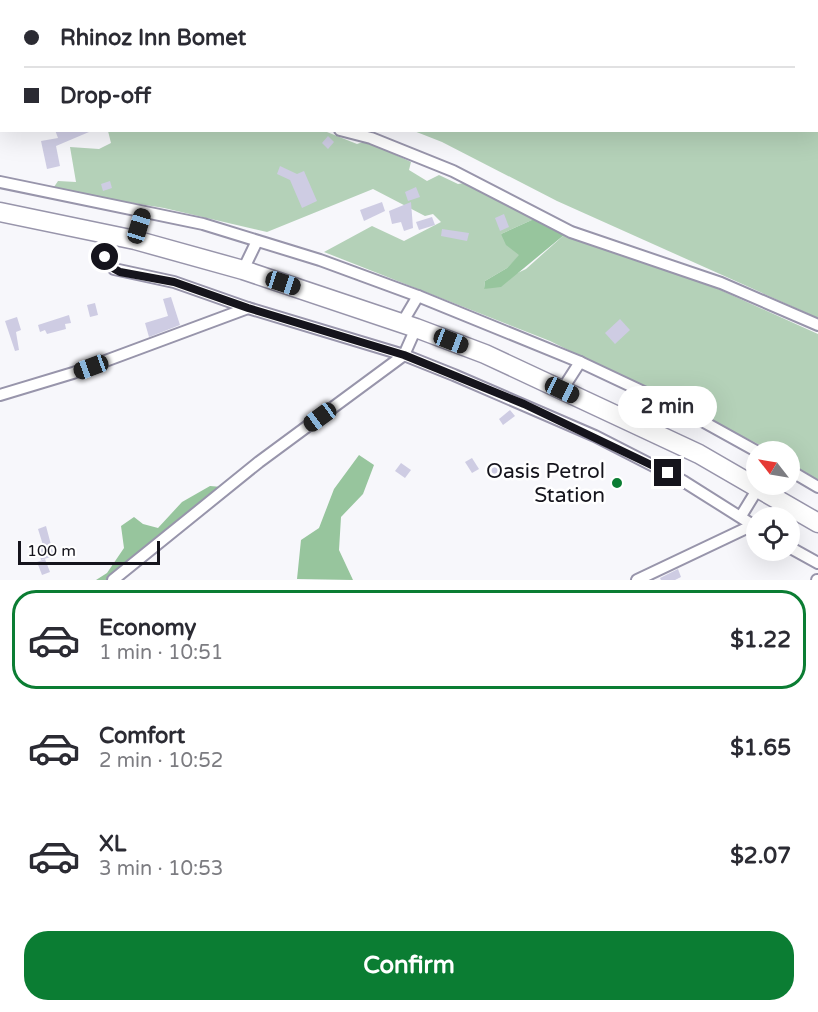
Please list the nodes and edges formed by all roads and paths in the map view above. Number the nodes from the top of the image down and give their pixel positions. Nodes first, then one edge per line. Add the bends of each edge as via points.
1 (348, 132) edge
2 (0, 182) edge
3 (0, 212) edge
4 (143, 212) junction
5 (102, 234) junction
6 (135, 240) junction
7 (257, 241) junction
8 (243, 270) junction
9 (418, 296) junction
10 (248, 308) junction
11 (818, 325) edge
12 (409, 326) junction
13 (404, 355) junction
14 (580, 362) junction
15 (562, 390) junction
16 (0, 395) edge
17 (746, 445) edge
18 (800, 476) edge
19 (746, 479) edge
20 (818, 487) edge
21 (754, 495) edge
22 (773, 495) edge
23 (741, 516) junction
24 (746, 520) edge
25 (818, 523) edge
26 (746, 530) edge
27 (800, 553) edge
28 (818, 564) edge
29 (113, 580) edge
30 (637, 580) edge

1 - 11 street via 453,171 571,232 710,279
2 - 4 street
3 - 5 highway
4 - 6 street
4 - 7 street via 203,224
5 - 6 highway
5 - 10 street via 105,257 114,269 174,282
6 - 8 highway
7 - 8 street
7 - 9 street
8 - 12 highway
9 - 12 street
9 - 14 street
10 - 13 street
10 - 16 street via 73,373
12 - 13 street
12 - 15 highway via 485,354
13 - 23 street via 595,436
13 - 29 street via 259,462
14 - 15 street
14 - 17 street
15 - 19 highway
18 - 20 street
21 - 23 street
22 - 25 highway
23 - 24 street
26 - 30 street
27 - 28 street

